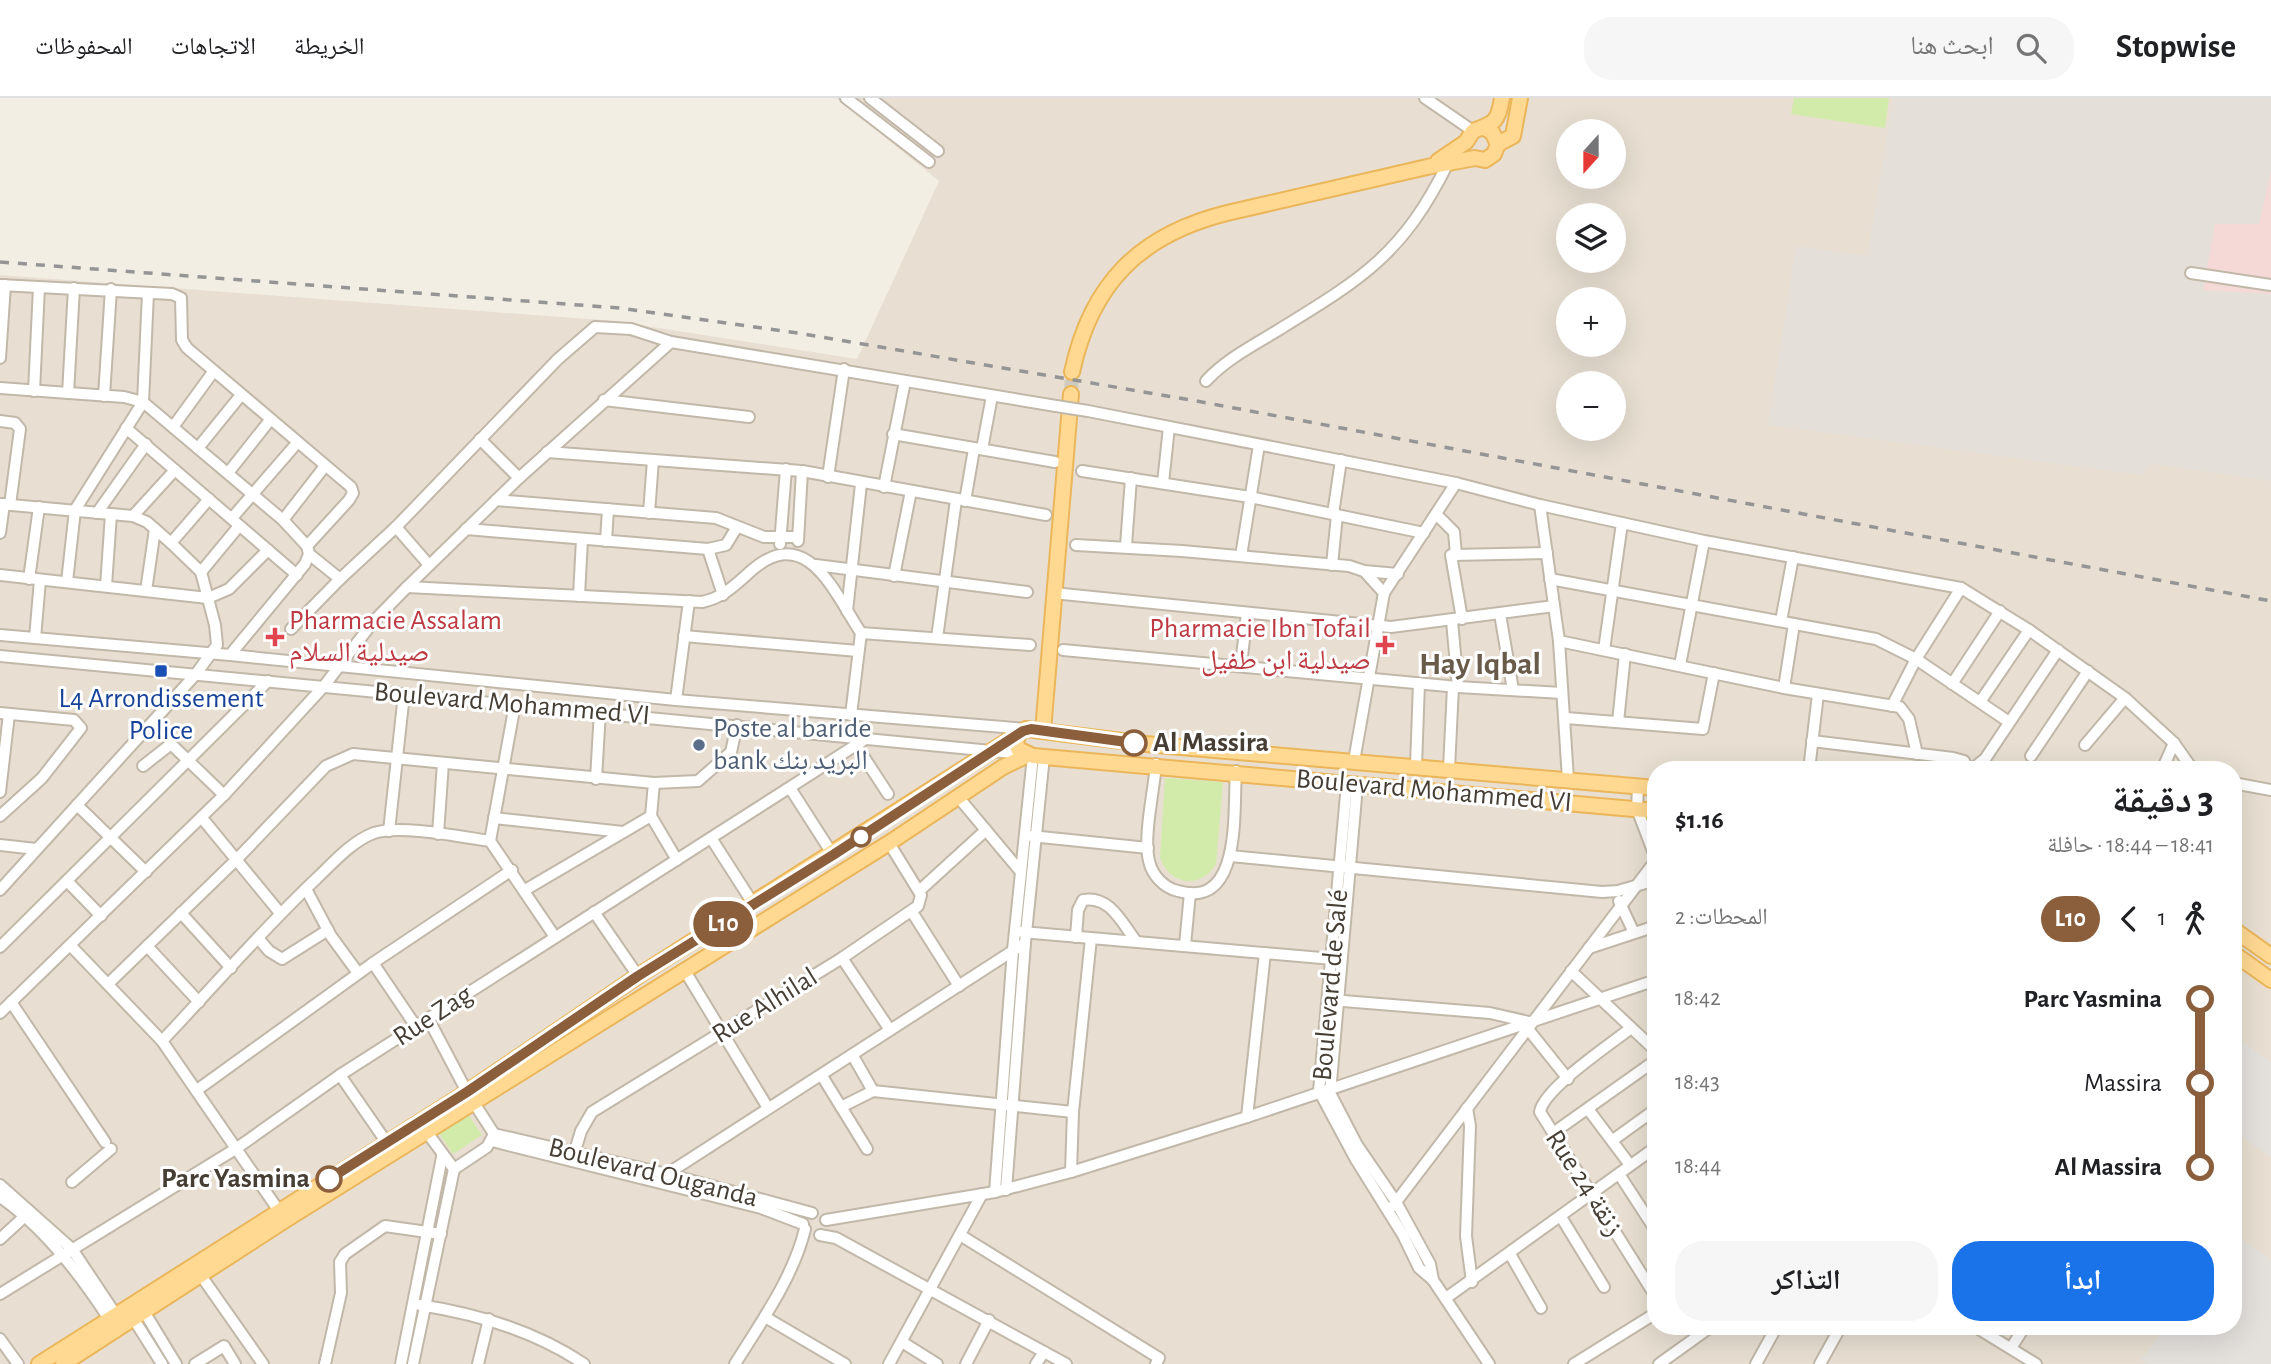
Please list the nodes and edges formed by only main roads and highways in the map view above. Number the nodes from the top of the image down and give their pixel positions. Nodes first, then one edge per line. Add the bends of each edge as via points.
1 (1502, 98) edge
2 (1520, 98) edge
3 (1475, 134) junction
4 (1498, 144) junction
5 (1475, 158) junction
6 (1427, 167) junction
7 (1072, 372) tunnel mouth
8 (1071, 394) tunnel mouth
9 (1045, 731) junction
10 (1023, 732) junction
11 (1035, 756) junction
12 (1647, 787) edge
13 (1647, 810) edge
14 (2242, 935) edge
15 (2271, 956) edge
16 (2242, 959) edge
17 (2271, 980) edge
18 (470, 1098) junction
19 (424, 1128) junction
20 (39, 1364) edge
21 (63, 1364) edge

1 - 3 main road via 1497,117
2 - 4 main road via 1513,135
3 - 4 main road via 1496,137
3 - 5 main road via 1470,154
3 - 6 main road
4 - 5 main road via 1489,158
5 - 6 main road
6 - 7 main road via 1201,220 1154,242 1133,257 1101,296 1078,345
8 - 9 main road
9 - 10 main road, Boulevard Mohammed VI
9 - 11 main road via 1055,744 1052,752
9 - 12 main road, Boulevard Mohammed VI via 1146,744
10 - 11 main road via 1017,746
10 - 18 main road via 638,976
11 - 13 main road, Boulevard Mohammed VI
11 - 18 main road via 1003,767 685,971
14 - 15 main road
16 - 17 main road
18 - 19 main road
19 - 20 main road via 387,1143 112,1312
19 - 21 main road

